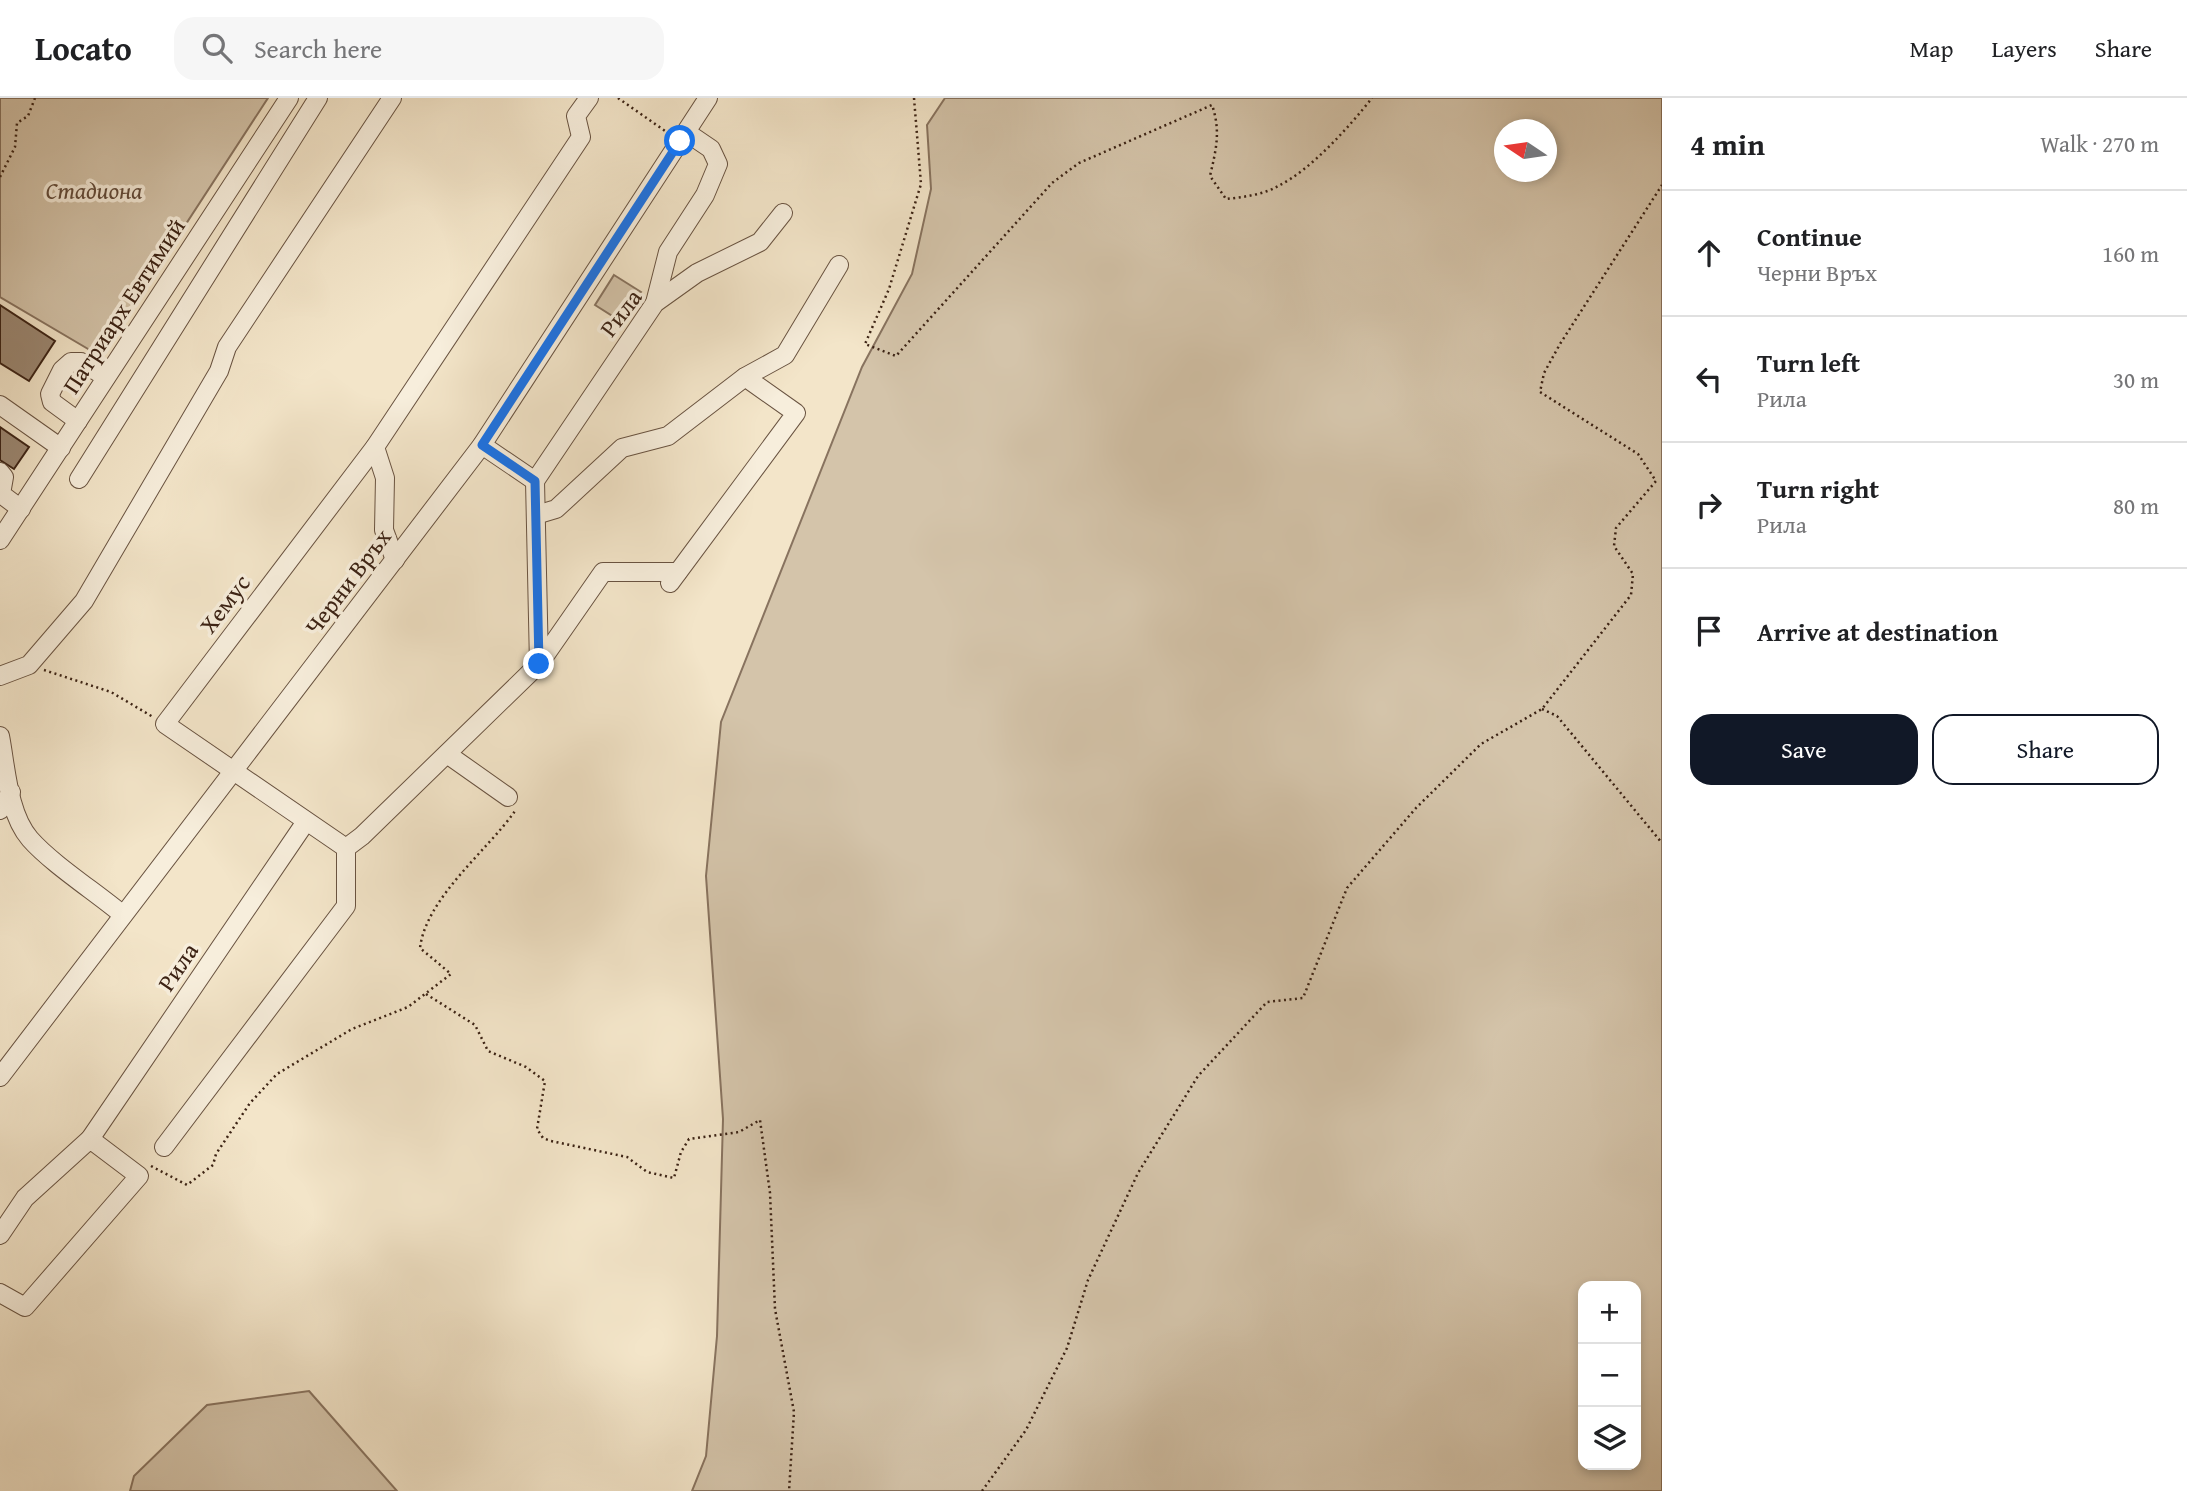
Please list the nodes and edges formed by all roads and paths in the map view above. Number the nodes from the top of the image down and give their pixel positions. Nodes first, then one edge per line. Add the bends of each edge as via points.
1 (35, 98) edge
2 (289, 98) edge
3 (318, 98) edge
4 (392, 98) edge
5 (589, 98) edge
6 (618, 98) edge
7 (708, 98) edge
8 (914, 98) edge
9 (1372, 98) edge
10 (683, 137) junction
11 (0, 177) edge
12 (1662, 185) edge
13 (783, 213) dead end
14 (839, 265) dead end
15 (655, 303) junction
16 (106, 377) junction
17 (746, 377) junction
18 (0, 405) edge
19 (78, 421) junction
20 (482, 445) junction
21 (375, 447) junction
22 (61, 448) junction
23 (0, 472) edge
24 (79, 479) dead end
25 (535, 481) junction
26 (21, 509) junction
27 (536, 515) junction
28 (2, 535) edge
29 (395, 560) junction
30 (539, 664) junction
31 (29, 665) junction
32 (0, 676) edge
33 (1542, 709) junction
34 (164, 724) junction
35 (0, 736) edge
36 (447, 754) junction
37 (233, 772) junction
38 (11, 792) junction
39 (508, 797) joint
40 (0, 810) edge
41 (305, 823) junction
42 (1662, 843) edge
43 (346, 848) junction
44 (123, 915) junction
45 (426, 994) junction
46 (0, 1076) edge
47 (90, 1139) junction
48 (164, 1147) dead end
49 (187, 1185) dead end
50 (0, 1235) edge
51 (0, 1293) edge
52 (789, 1491) edge
53 (982, 1491) edge

1 - 11 path via 28,116 17,123 15,148
2 - 16 street, Патриарх Евтимий
3 - 24 street
4 - 31 street via 227,347 219,371 84,601
5 - 21 street, Хемус via 576,116 582,138
6 - 10 path
7 - 10 street, Черни Връх
8 - 9 path via 922,184 897,267 865,344 896,356 1052,183 1079,163 1212,105 1218,133 1210,176 1226,199 1250,196 1279,186 1342,136
10 - 15 street via 712,149 719,164 668,252
10 - 20 street, Черни Връх
12 - 33 path via 1560,344 1542,382 1540,392 1638,454 1656,481 1616,528 1614,546 1633,574 1631,595
13 - 15 street, Рила via 760,242 697,272
14 - 17 street via 785,355
15 - 25 street, Рила
16 - 19 street, Патриарх Евтимий
16 - 19 street via 81,362 71,362 62,370 50,394 52,402
17 - 27 street via 668,436 622,448 556,509
17 - 30 street via 796,412 674,577 603,572
18 - 22 street
19 - 22 street, Патриарх Евтимий
20 - 25 street
20 - 29 street, Черни Връх
21 - 29 street via 385,478 384,530
21 - 34 street, Хемус
22 - 26 street, Патриарх Евтимий
23 - 26 street via 4,477 1,494
25 - 27 street
26 - 28 street, Патриарх Евтимий
27 - 30 street
29 - 37 street, Черни Връх
30 - 36 street
31 - 32 street
31 - 34 path via 111,692
33 - 42 path via 1557,716
33 - 53 path via 1481,744 1416,808 1347,888 1303,998 1267,1002 1198,1076 1138,1173 1088,1280 1067,1348 1026,1430
34 - 37 street
35 - 38 street
36 - 39 street
36 - 43 street
37 - 41 street
37 - 44 street, Черни Връх
38 - 40 street
38 - 44 street via 30,839
39 - 45 path via 515,805 514,813 464,870 422,935 421,948 451,974
41 - 43 street
41 - 47 street, Рила
43 - 48 street via 346,906
44 - 46 street, Черни Връх
45 - 49 path via 408,1007 334,1039 277,1074 250,1103 213,1166
45 - 52 path via 475,1025 488,1051 526,1067 545,1081 537,1129 543,1138 627,1157 647,1172 674,1178 689,1139 739,1132 760,1120 770,1193 775,1309 794,1412
47 - 50 street, Рила via 25,1198
47 - 51 street via 139,1176 25,1307

